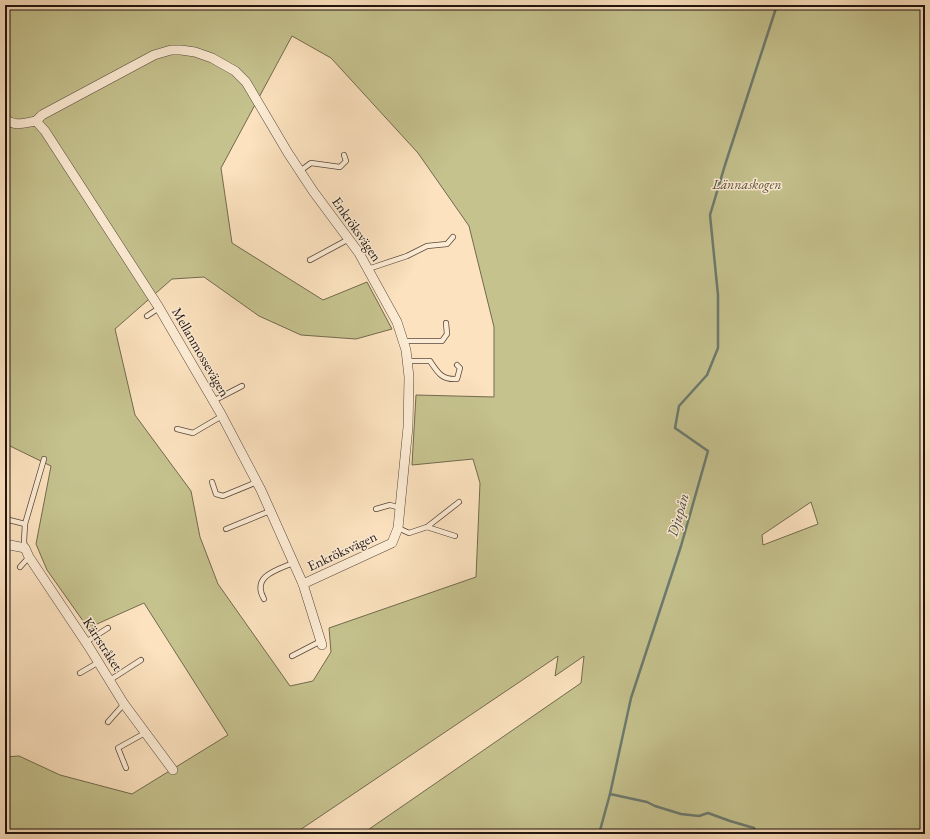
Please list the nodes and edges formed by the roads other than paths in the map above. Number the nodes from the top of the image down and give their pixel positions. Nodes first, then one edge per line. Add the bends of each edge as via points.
1 (36, 121) junction
2 (7, 124) edge
3 (344, 155) dead end
4 (300, 171) junction
5 (453, 237) dead end
6 (349, 239) junction
7 (310, 260) dead end
8 (368, 269) junction
9 (159, 308) junction
10 (148, 316) dead end
11 (446, 323) dead end
12 (403, 341) junction
13 (407, 361) junction
14 (457, 365) dead end
15 (242, 386) dead end
16 (213, 401) junction
17 (222, 416) junction
18 (177, 429) dead end
19 (44, 459) dead end
20 (212, 482) dead end
21 (257, 482) junction
22 (459, 502) dead end
23 (400, 508) junction
24 (376, 510) dead end
25 (270, 512) junction
26 (5, 519) edge
27 (25, 524) junction
28 (427, 527) junction
29 (398, 528) junction
30 (226, 529) dead end
31 (455, 536) dead end
32 (5, 544) edge
33 (25, 548) junction
34 (29, 557) junction
35 (293, 563) junction
36 (20, 567) dead end
37 (303, 584) junction
38 (264, 599) dead end
39 (108, 628) dead end
40 (86, 642) junction
41 (321, 643) joint
42 (292, 656) dead end
43 (141, 660) dead end
44 (99, 662) junction
45 (80, 673) dead end
46 (110, 680) junction
47 (124, 704) junction
48 (108, 722) dead end
49 (145, 733) junction
50 (126, 768) dead end
51 (173, 770) dead end

1 - 2 street via 19,125
1 - 4 street, Enkröksvägen via 42,115 154,55 171,50 195,52 236,71 246,82
1 - 9 street, Mellanmossevägen via 45,131
3 - 4 lane via 346,161 340,167 311,163
4 - 6 street, Enkröksvägen
5 - 8 lane via 447,244 427,246 407,256
6 - 7 lane
6 - 8 street, Enkröksvägen
8 - 12 street, Enkröksvägen via 397,322
9 - 10 lane
9 - 16 street, Mellanmossevägen
11 - 12 lane via 447,334 442,341
12 - 13 street, Enkröksvägen
13 - 14 lane via 430,361 440,376 451,380 458,379 460,368
13 - 23 street, Enkröksvägen via 408,427
15 - 16 lane
16 - 17 street, Mellanmossevägen
17 - 18 lane via 193,433
17 - 21 street, Mellanmossevägen
19 - 27 lane
20 - 21 lane via 216,494 223,496
21 - 25 street, Mellanmossevägen
22 - 28 lane
23 - 24 lane via 390,505
23 - 29 street, Enkröksvägen
25 - 30 lane
25 - 35 street, Mellanmossevägen
26 - 27 lane
27 - 33 lane
28 - 29 lane via 409,533
28 - 31 lane
29 - 37 street, Enkröksvägen via 392,543
32 - 33 street
33 - 34 street, Kärrstråket
34 - 36 lane
34 - 40 street, Kärrstråket
35 - 37 street, Mellanmossevägen
35 - 38 lane via 265,576 260,587
37 - 41 street, Mellanmossevägen
39 - 40 lane
40 - 44 street, Kärrstråket
41 - 42 lane
43 - 46 lane
44 - 45 lane
44 - 46 street, Kärrstråket
46 - 47 street, Kärrstråket
47 - 48 lane
47 - 49 street, Kärrstråket
49 - 50 lane via 118,748
49 - 51 street, Kärrstråket

